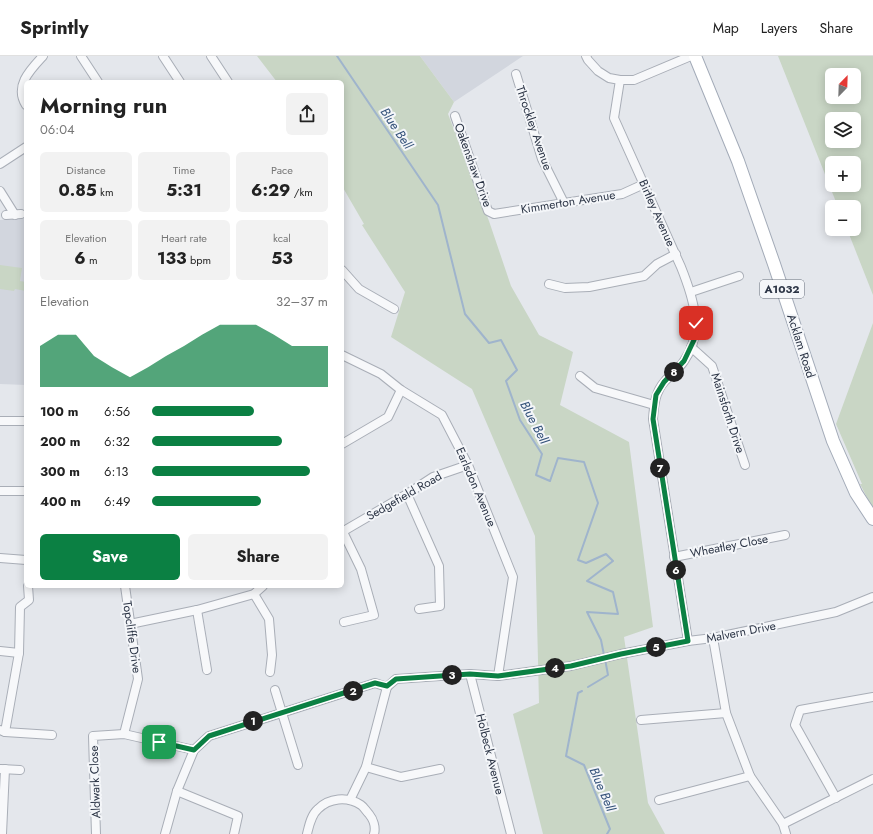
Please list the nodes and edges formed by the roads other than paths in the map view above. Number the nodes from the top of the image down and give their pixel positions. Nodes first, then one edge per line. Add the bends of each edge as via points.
1 (43, 56) edge
2 (163, 56) edge
3 (212, 56) edge
4 (586, 56) edge
5 (691, 56) edge
6 (695, 56) edge
7 (85, 57) edge
8 (516, 74) dead end
9 (97, 80) edge
10 (179, 80) edge
11 (227, 80) edge
12 (620, 80) junction
13 (24, 101) edge
14 (455, 116) dead end
15 (24, 148) edge
16 (0, 164) edge
17 (644, 184) junction
18 (0, 190) edge
19 (564, 203) junction
20 (491, 213) joint
21 (6, 215) dead end
22 (676, 254) junction
23 (344, 272) edge
24 (739, 276) dead end
25 (549, 284) dead end
26 (691, 292) junction
27 (394, 309) dead end
28 (691, 347) junction
29 (344, 356) edge
30 (580, 376) dead end
31 (402, 390) junction
32 (654, 405) junction
33 (0, 421) edge
34 (24, 421) edge
35 (0, 424) edge
36 (344, 443) edge
37 (468, 465) junction
38 (745, 465) dead end
39 (0, 491) edge
40 (24, 491) edge
41 (407, 494) junction
42 (873, 519) edge
43 (344, 531) edge
44 (785, 535) dead end
45 (344, 536) edge
46 (674, 557) junction
47 (0, 558) edge
48 (24, 560) edge
49 (28, 588) edge
50 (125, 588) edge
51 (261, 588) edge
52 (254, 594) junction
53 (873, 597) edge
54 (419, 609) dead end
55 (197, 610) junction
56 (344, 622) dead end
57 (130, 624) junction
58 (713, 638) junction
59 (688, 641) junction
60 (0, 651) edge
61 (19, 653) junction
62 (208, 670) dead end
63 (270, 672) dead end
64 (470, 674) junction
65 (498, 676) junction
66 (387, 686) junction
67 (275, 690) dead end
68 (873, 697) edge
69 (281, 712) junction
70 (726, 713) junction
71 (641, 720) dead end
72 (2, 731) edge
73 (124, 734) junction
74 (52, 735) dead end
75 (194, 750) junction
76 (298, 765) dead end
77 (366, 767) junction
78 (3, 769) edge
79 (440, 769) dead end
80 (20, 770) dead end
81 (750, 776) junction
82 (873, 779) edge
83 (177, 791) junction
84 (836, 798) junction
85 (350, 800) junction
86 (660, 800) dead end
87 (783, 824) junction
88 (2, 829) edge
89 (96, 834) edge
90 (165, 834) edge
91 (234, 834) edge
92 (307, 834) edge
93 (374, 834) edge
94 (510, 834) edge
95 (786, 834) edge

1 - 13 street via 28,72 22,83 21,95
2 - 10 street
3 - 11 street
4 - 12 street via 598,71 609,78
5 - 12 street via 634,80
6 - 42 main road, Acklam Road / A1032 via 738,161 833,441 856,492
7 - 9 street
8 - 19 street, Throckley Avenue via 542,159
12 - 17 street, Birtley Avenue via 614,118
14 - 20 street, Oakenshaw Drive via 488,211
15 - 16 street
17 - 19 street, Kimmerton Avenue via 622,194
17 - 22 street, Birtley Avenue
18 - 21 street via 18,214
19 - 20 street, Kimmerton Avenue
22 - 25 street via 644,276 589,287 566,288
22 - 26 street, Birtley Avenue
23 - 27 street via 359,289
24 - 26 street
26 - 28 street, Birtley Avenue via 696,323
28 - 32 street, Birtley Avenue via 684,361 664,382 656,395
28 - 38 street, Mainsforth Drive via 712,366
29 - 31 street, Earlsdon Avenue via 381,374
30 - 32 street via 595,388
31 - 36 street via 388,417
31 - 37 street, Earlsdon Avenue via 442,415
32 - 46 street via 653,419
33 - 34 street
33 - 35 street
37 - 41 street, Sedgefield Road via 433,477
37 - 65 street, Earlsdon Avenue via 513,577
39 - 40 street
41 - 43 street, Sedgefield Road
41 - 54 street via 439,566 440,606
44 - 46 street, Wheatley Close
45 - 56 street via 361,569 374,615
46 - 59 street
47 - 48 street
49 - 61 street via 29,600 20,607
50 - 57 street, Topcliffe Drive
51 - 52 street
52 - 55 street
52 - 63 street via 270,619
53 - 58 street, Malvern Drive via 836,612
55 - 57 street
55 - 62 street
57 - 73 street, Topcliffe Drive via 138,679
58 - 59 street, Malvern Drive
58 - 70 street
59 - 65 street, Malvern Drive via 571,666
60 - 61 street
61 - 72 street
64 - 65 street, Malvern Drive
64 - 66 street, Malvern Drive via 396,679
64 - 94 street, Holbeck Avenue
66 - 69 street, Malvern Drive via 375,683
66 - 77 street
67 - 69 street
68 - 84 street via 800,710 795,725
69 - 75 street, Malvern Drive via 209,736
69 - 76 street
70 - 71 street
70 - 81 street
72 - 74 street
73 - 75 street
73 - 89 street, Aldwark Close via 93,736
75 - 83 street
77 - 79 street via 401,777
77 - 85 street
78 - 80 street
78 - 88 street
81 - 86 street
81 - 87 street
82 - 84 street
83 - 90 street
83 - 91 street via 238,816
84 - 87 street
85 - 92 street via 328,801 316,809
85 - 93 street via 362,805 372,818
87 - 95 street

